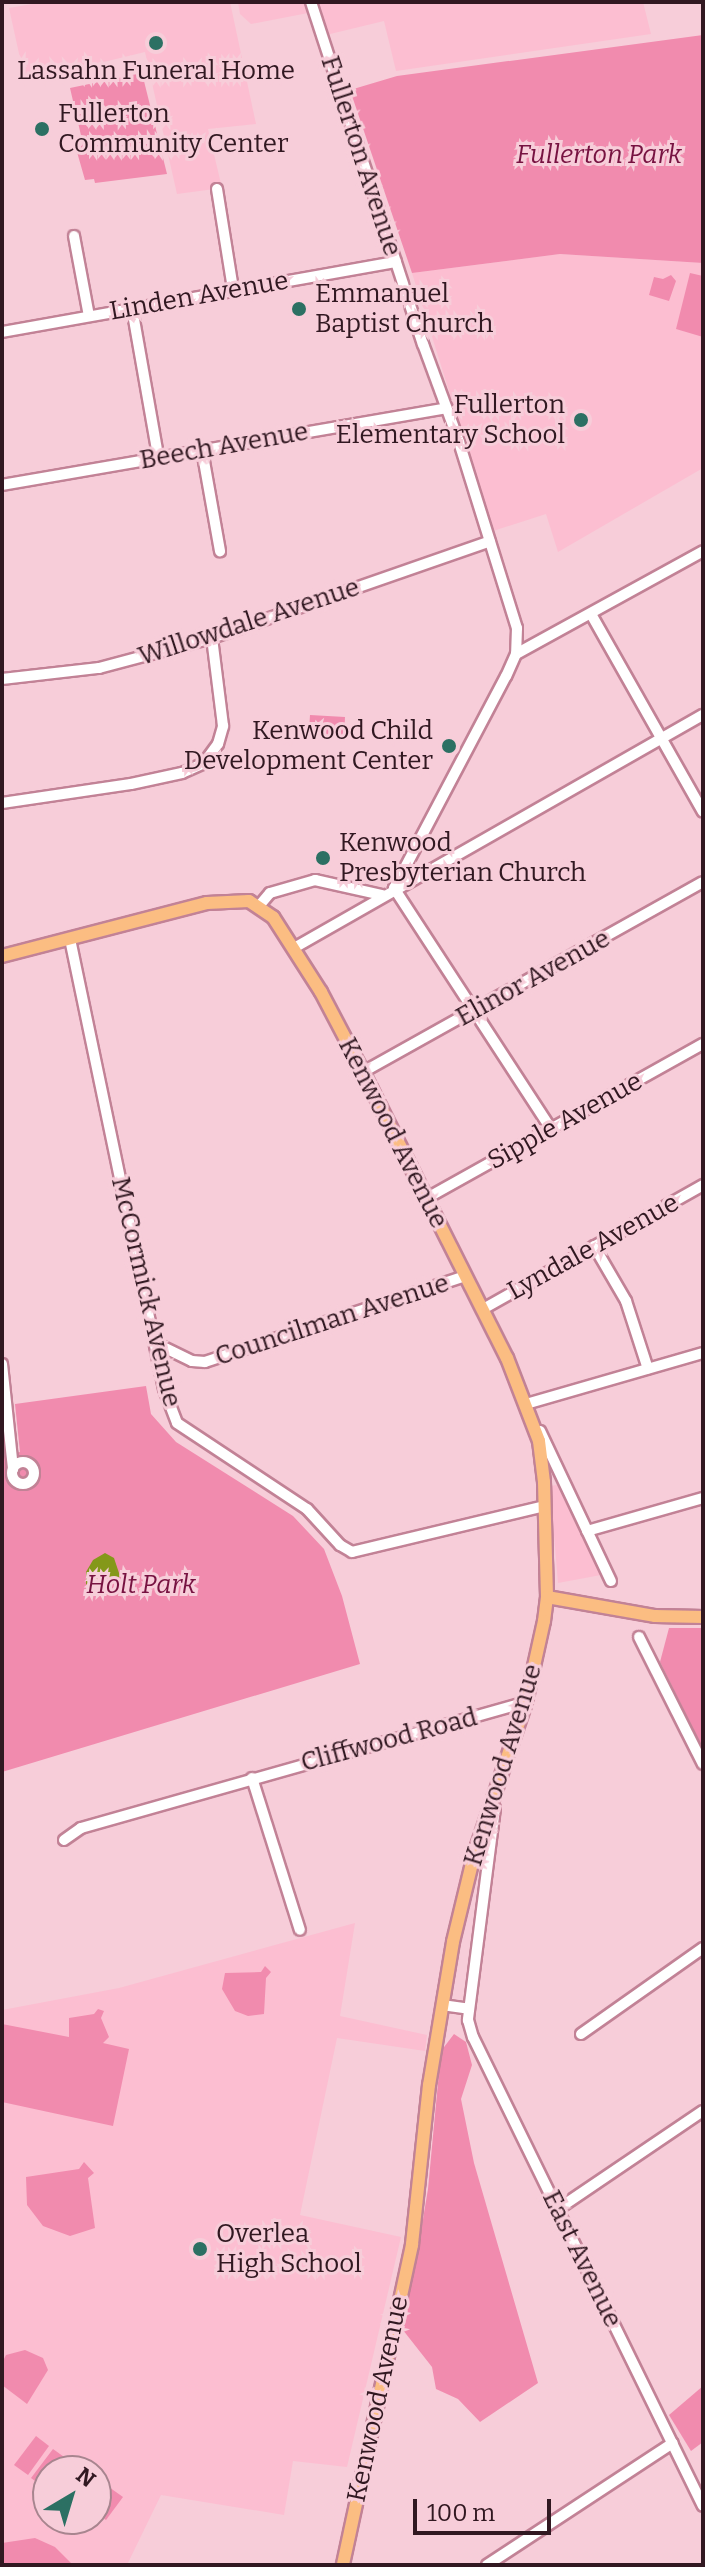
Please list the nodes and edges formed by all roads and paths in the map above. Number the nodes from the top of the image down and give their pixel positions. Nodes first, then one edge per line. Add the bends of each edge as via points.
1 (311, 2) edge
2 (217, 189) dead end
3 (74, 236) dead end
4 (396, 262) junction
5 (233, 289) junction
6 (132, 308) junction
7 (89, 316) junction
8 (2, 332) edge
9 (446, 408) junction
10 (202, 450) junction
11 (158, 456) junction
12 (2, 485) edge
13 (490, 541) junction
14 (220, 551) dead end
15 (703, 551) edge
16 (591, 614) junction
17 (212, 638) junction
18 (516, 654) junction
19 (2, 679) edge
20 (703, 715) edge
21 (662, 738) junction
22 (2, 803) edge
23 (703, 812) edge
24 (703, 882) edge
25 (394, 888) junction
26 (382, 895) junction
27 (259, 906) junction
28 (70, 939) junction
29 (294, 948) junction
30 (2, 956) edge
31 (474, 1011) junction
32 (703, 1044) edge
33 (363, 1072) junction
34 (551, 1129) junction
35 (703, 1185) edge
36 (427, 1198) junction
37 (594, 1246) junction
38 (465, 1276) junction
39 (483, 1309) junction
40 (155, 1343) junction
41 (703, 1353) edge
42 (2, 1364) edge
43 (648, 1369) junction
44 (526, 1404) junction
45 (534, 1423) junction
46 (13, 1469) dead end
47 (703, 1498) edge
48 (545, 1506) junction
49 (587, 1531) junction
50 (611, 1581) dead end
51 (547, 1597) junction
52 (703, 1617) edge
53 (639, 1637) dead end
54 (526, 1702) junction
55 (703, 1764) edge
56 (252, 1778) junction
57 (500, 1784) junction
58 (64, 1840) dead end
59 (300, 1930) dead end
60 (703, 1948) edge
61 (442, 2005) junction
62 (469, 2009) junction
63 (581, 2034) dead end
64 (703, 2111) edge
65 (558, 2209) junction
66 (673, 2443) junction
67 (703, 2506) edge
68 (343, 2565) edge
69 (487, 2565) edge

1 - 4 street, Fullerton Avenue
2 - 5 street
3 - 7 street
4 - 5 street, Linden Avenue
4 - 9 street, Fullerton Avenue
5 - 6 street, Linden Avenue
6 - 7 street, Linden Avenue
6 - 11 street
7 - 8 street, Linden Avenue
9 - 10 street, Beech Avenue
9 - 13 street, Fullerton Avenue
10 - 11 street, Beech Avenue
10 - 14 street
11 - 12 street, Beech Avenue
13 - 17 street, Willowdale Avenue
13 - 18 street, Fullerton Avenue via 517,628
15 - 16 street
16 - 18 street
16 - 21 street
17 - 19 street, Willowdale Avenue via 99,668
17 - 22 street via 223,726 204,763 145,782
18 - 25 street
20 - 21 street
21 - 23 street
21 - 25 street
24 - 31 street, Elinor Avenue
25 - 26 street
25 - 31 street
26 - 27 street via 315,880 270,893
26 - 29 street
27 - 28 main road via 243,900 207,903
27 - 29 main road, Kenwood Avenue
28 - 30 main road
28 - 40 street, McCormick Avenue
29 - 33 main road, Kenwood Avenue
31 - 33 street, Elinor Avenue
31 - 34 street
32 - 34 street, Sipple Avenue
33 - 36 main road, Kenwood Avenue
34 - 36 street, Sipple Avenue
35 - 37 street, Lyndale Avenue
36 - 38 main road, Kenwood Avenue
37 - 39 street, Lyndale Avenue
37 - 43 street via 626,1301
38 - 39 main road, Kenwood Avenue
38 - 40 street, Councilman Avenue via 205,1362
39 - 44 main road, Kenwood Avenue
40 - 48 street, McCormick Avenue via 177,1423 307,1509 347,1550
41 - 43 street
42 - 46 street
43 - 44 street
44 - 45 main road, Kenwood Avenue
45 - 48 main road, Kenwood Avenue
45 - 49 street
47 - 49 street
48 - 51 main road, Kenwood Avenue
49 - 50 street
51 - 52 main road via 655,1616
51 - 54 main road, Kenwood Avenue
53 - 55 street
54 - 56 street, Cliffwood Road
54 - 57 main road, Kenwood Avenue
56 - 58 street, Cliffwood Road via 81,1828
56 - 59 street
57 - 61 main road, Kenwood Avenue via 467,1881
57 - 62 street, East Avenue
60 - 63 street
61 - 62 street
61 - 68 main road, Kenwood Avenue via 412,2245
62 - 65 street, East Avenue via 482,2059
64 - 65 street
65 - 66 street, East Avenue
66 - 67 street, East Avenue
66 - 69 street

